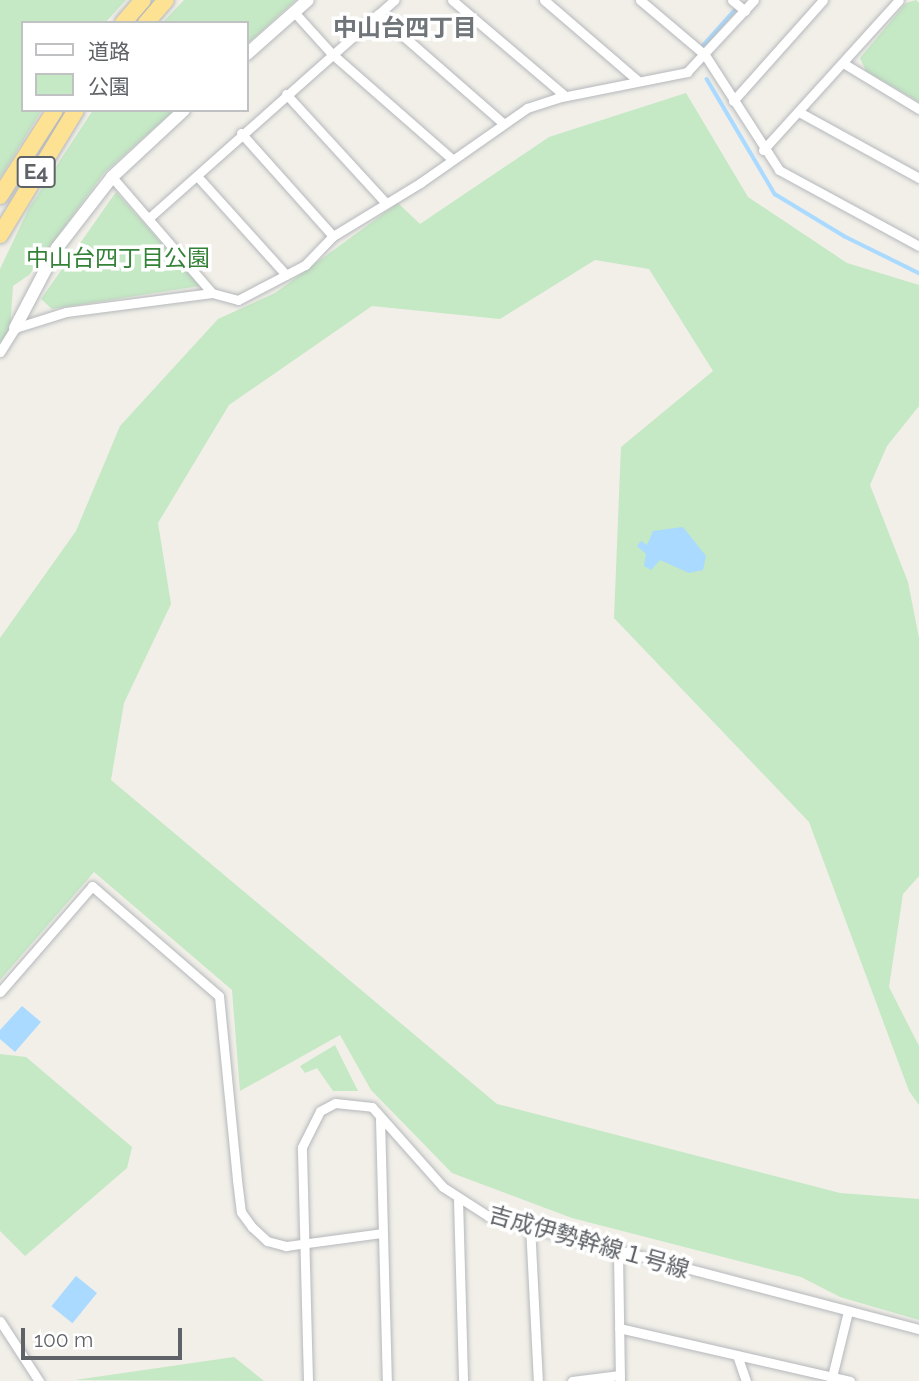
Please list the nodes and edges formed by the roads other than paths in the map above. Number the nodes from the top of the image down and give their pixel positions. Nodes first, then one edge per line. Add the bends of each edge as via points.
1 (143, 0) edge
2 (166, 0) edge
3 (308, 0) edge
4 (394, 0) edge
5 (452, 0) edge
6 (544, 0) edge
7 (640, 0) edge
8 (732, 0) edge
9 (754, 0) edge
10 (823, 0) edge
11 (899, 0) edge
12 (745, 11) junction
13 (294, 12) junction
14 (378, 14) junction
15 (125, 21) edge
16 (148, 21) edge
17 (248, 53) edge
18 (331, 53) junction
19 (705, 55) junction
20 (843, 63) junction
21 (636, 80) junction
22 (286, 94) junction
23 (565, 96) junction
24 (733, 101) junction
25 (919, 109) edge
26 (54, 112) edge
27 (75, 112) edge
28 (182, 112) edge
29 (799, 113) junction
30 (502, 122) junction
31 (241, 133) junction
32 (763, 150) junction
33 (452, 159) junction
34 (197, 176) junction
35 (112, 177) junction
36 (919, 178) edge
37 (0, 196) edge
38 (386, 203) junction
39 (150, 217) junction
40 (0, 236) edge
41 (334, 236) junction
42 (919, 246) edge
43 (286, 275) junction
44 (212, 293) junction
45 (15, 328) junction
46 (0, 352) edge
47 (0, 992) edge
48 (380, 1119) junction
49 (457, 1199) junction
50 (530, 1225) junction
51 (382, 1233) junction
52 (304, 1245) junction
53 (618, 1253) junction
54 (848, 1311) junction
55 (0, 1321) edge
56 (619, 1328) junction
57 (919, 1329) edge
58 (737, 1355) junction
59 (620, 1378) edge
60 (830, 1379) edge
61 (39, 1381) edge
62 (307, 1381) edge
63 (387, 1381) edge
64 (463, 1381) edge
65 (538, 1381) edge
66 (572, 1381) edge
67 (746, 1381) edge
68 (850, 1381) edge

1 - 15 highway
2 - 16 highway
3 - 13 street
4 - 14 street
5 - 23 street
6 - 21 street
7 - 19 street
8 - 12 street
9 - 12 street
10 - 24 street
11 - 20 street
12 - 19 street
13 - 17 street
13 - 18 street
14 - 18 street
14 - 30 street
18 - 22 street
18 - 33 street
19 - 21 street via 687,72
19 - 24 street
20 - 25 street
20 - 29 street
21 - 23 street
22 - 31 street
22 - 38 street
23 - 30 street
24 - 32 street
26 - 37 highway, E4
27 - 40 highway, E4
28 - 35 street
29 - 32 street
29 - 36 street
30 - 33 street
31 - 34 street
31 - 41 street
32 - 42 street via 779,170
33 - 38 street
34 - 39 street
34 - 43 street
35 - 39 street
35 - 45 street via 57,248
38 - 41 street
39 - 44 street
41 - 43 street via 305,265
43 - 44 street via 238,300
44 - 45 street via 66,312
45 - 46 street
47 - 52 street via 92,886 219,996 241,1212 267,1241
48 - 49 street, 吉成伊勢幹線１号線
48 - 51 street
48 - 52 street, 吉成伊勢幹線１号線 via 372,1107 335,1103 320,1111 308,1129 302,1146
49 - 50 street, 吉成伊勢幹線１号線 via 488,1216
49 - 64 street
50 - 53 street, 吉成伊勢幹線１号線
50 - 65 street
51 - 52 street
51 - 63 street
52 - 62 street, 吉成伊勢幹線１号線
53 - 54 street, 吉成伊勢幹線１号線
53 - 56 street
54 - 57 street, 吉成伊勢幹線１号線
54 - 60 street
55 - 61 street
56 - 58 street
56 - 59 street
58 - 60 street
58 - 67 street
59 - 66 street
60 - 68 street

